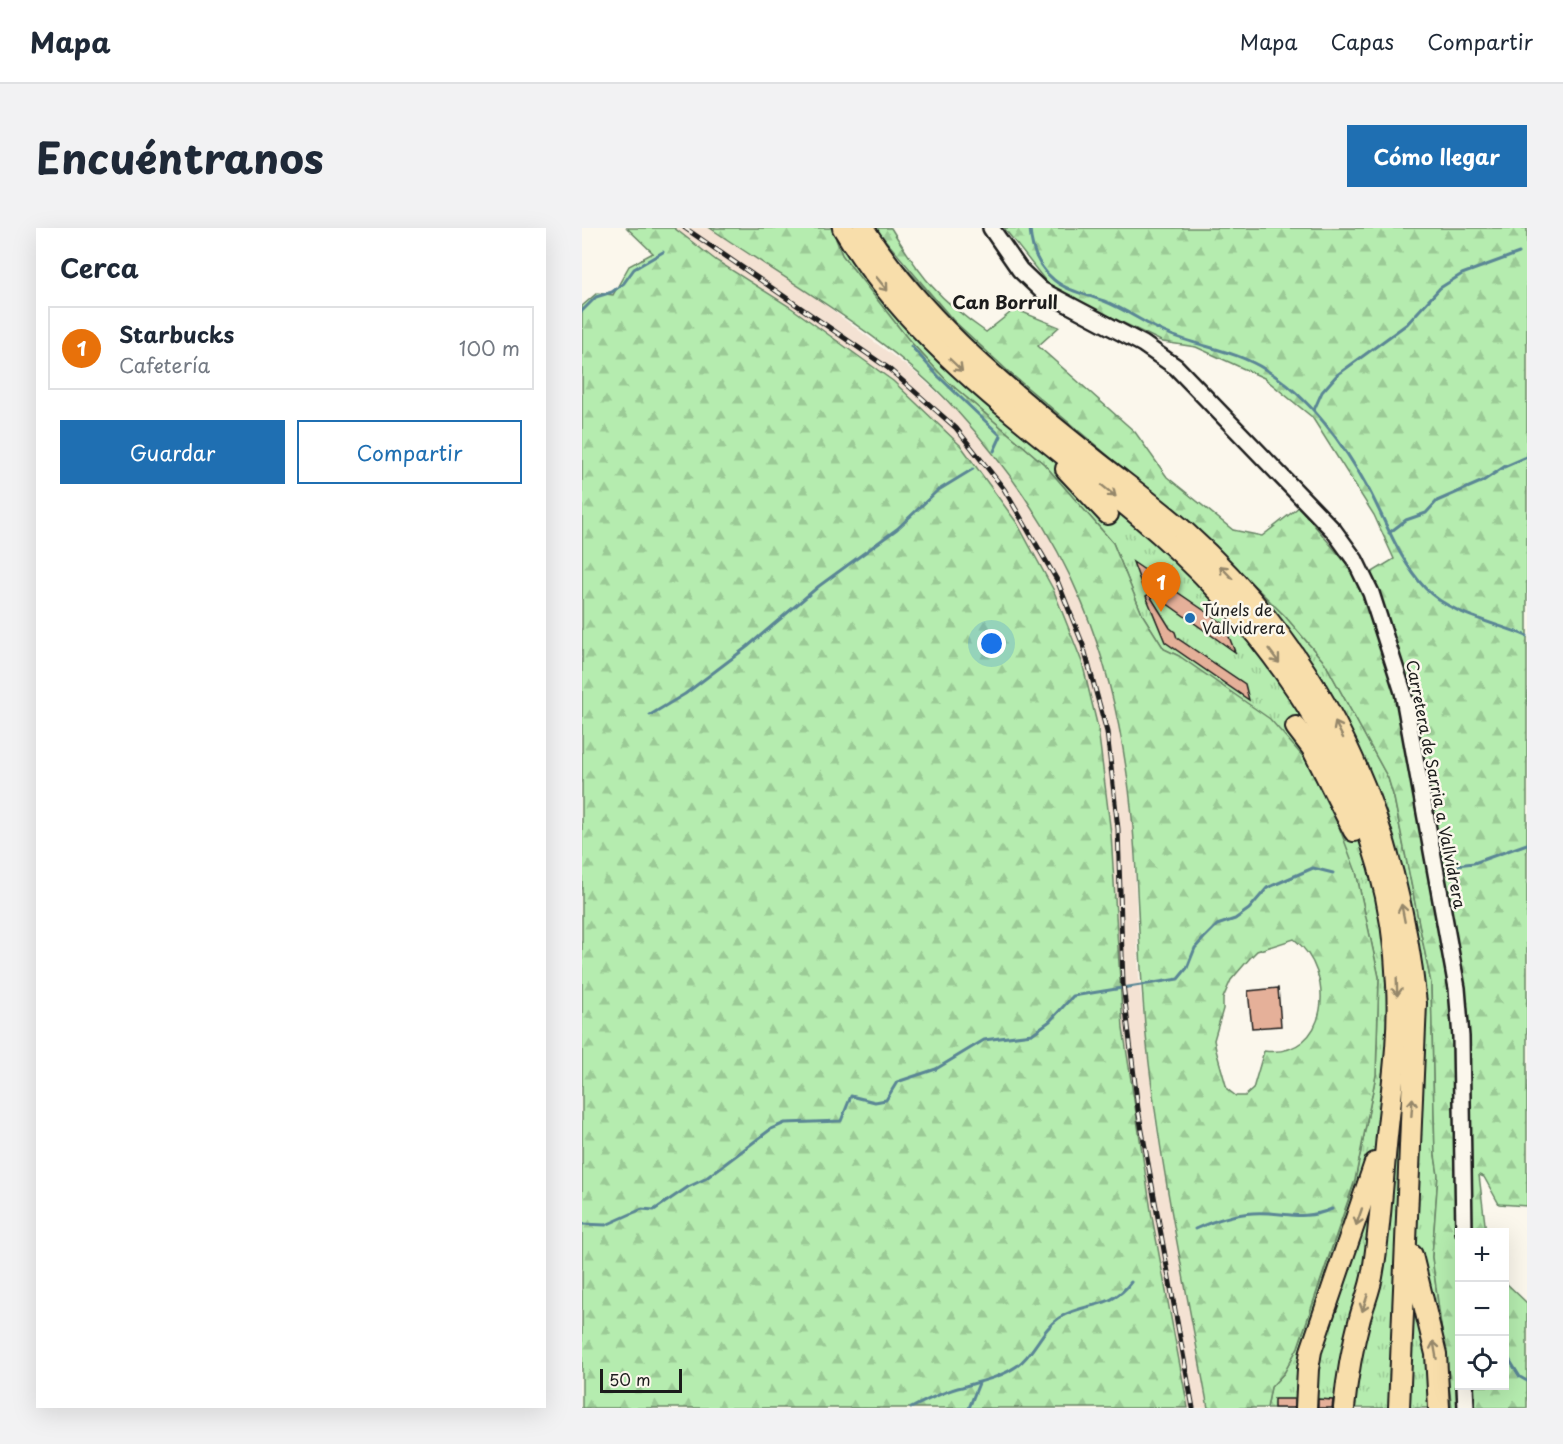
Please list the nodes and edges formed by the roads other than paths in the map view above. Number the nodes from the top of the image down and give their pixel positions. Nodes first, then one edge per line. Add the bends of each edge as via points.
1 (991, 228) edge
2 (856, 232) edge
3 (1030, 429) junction
4 (1108, 514) dead end
5 (1296, 727) dead end
6 (1379, 875) junction
7 (1390, 1099) junction
8 (1406, 1226) junction
9 (1464, 1228) edge
10 (1465, 1390) edge
11 (1306, 1408) edge
12 (1344, 1408) edge
13 (1399, 1408) edge
14 (1439, 1408) edge
15 (1466, 1408) edge

1 - 9 main road, Carretera de Sarria a Vallvidrera via 1020,270 1041,290 1143,344 1176,367 1334,531 1362,573 1403,692 1457,988
2 -> 3 highway via 886,290 966,375
8 -> 2 highway via 1417,1035 1410,946 1378,819 1338,727 1298,661 1250,597 1184,532 1050,424 947,334
3 - 4 highway
3 -> 6 highway via 1196,566 1270,650 1329,744 1366,830
5 - 6 highway via 1312,748
6 -> 7 highway via 1393,940 1397,982 1398,1019
7 -> 11 highway via 1363,1204 1311,1350
7 -> 12 highway via 1373,1271 1351,1359
8 - 13 highway
14 -> 8 highway via 1436,1354
10 - 15 main road

